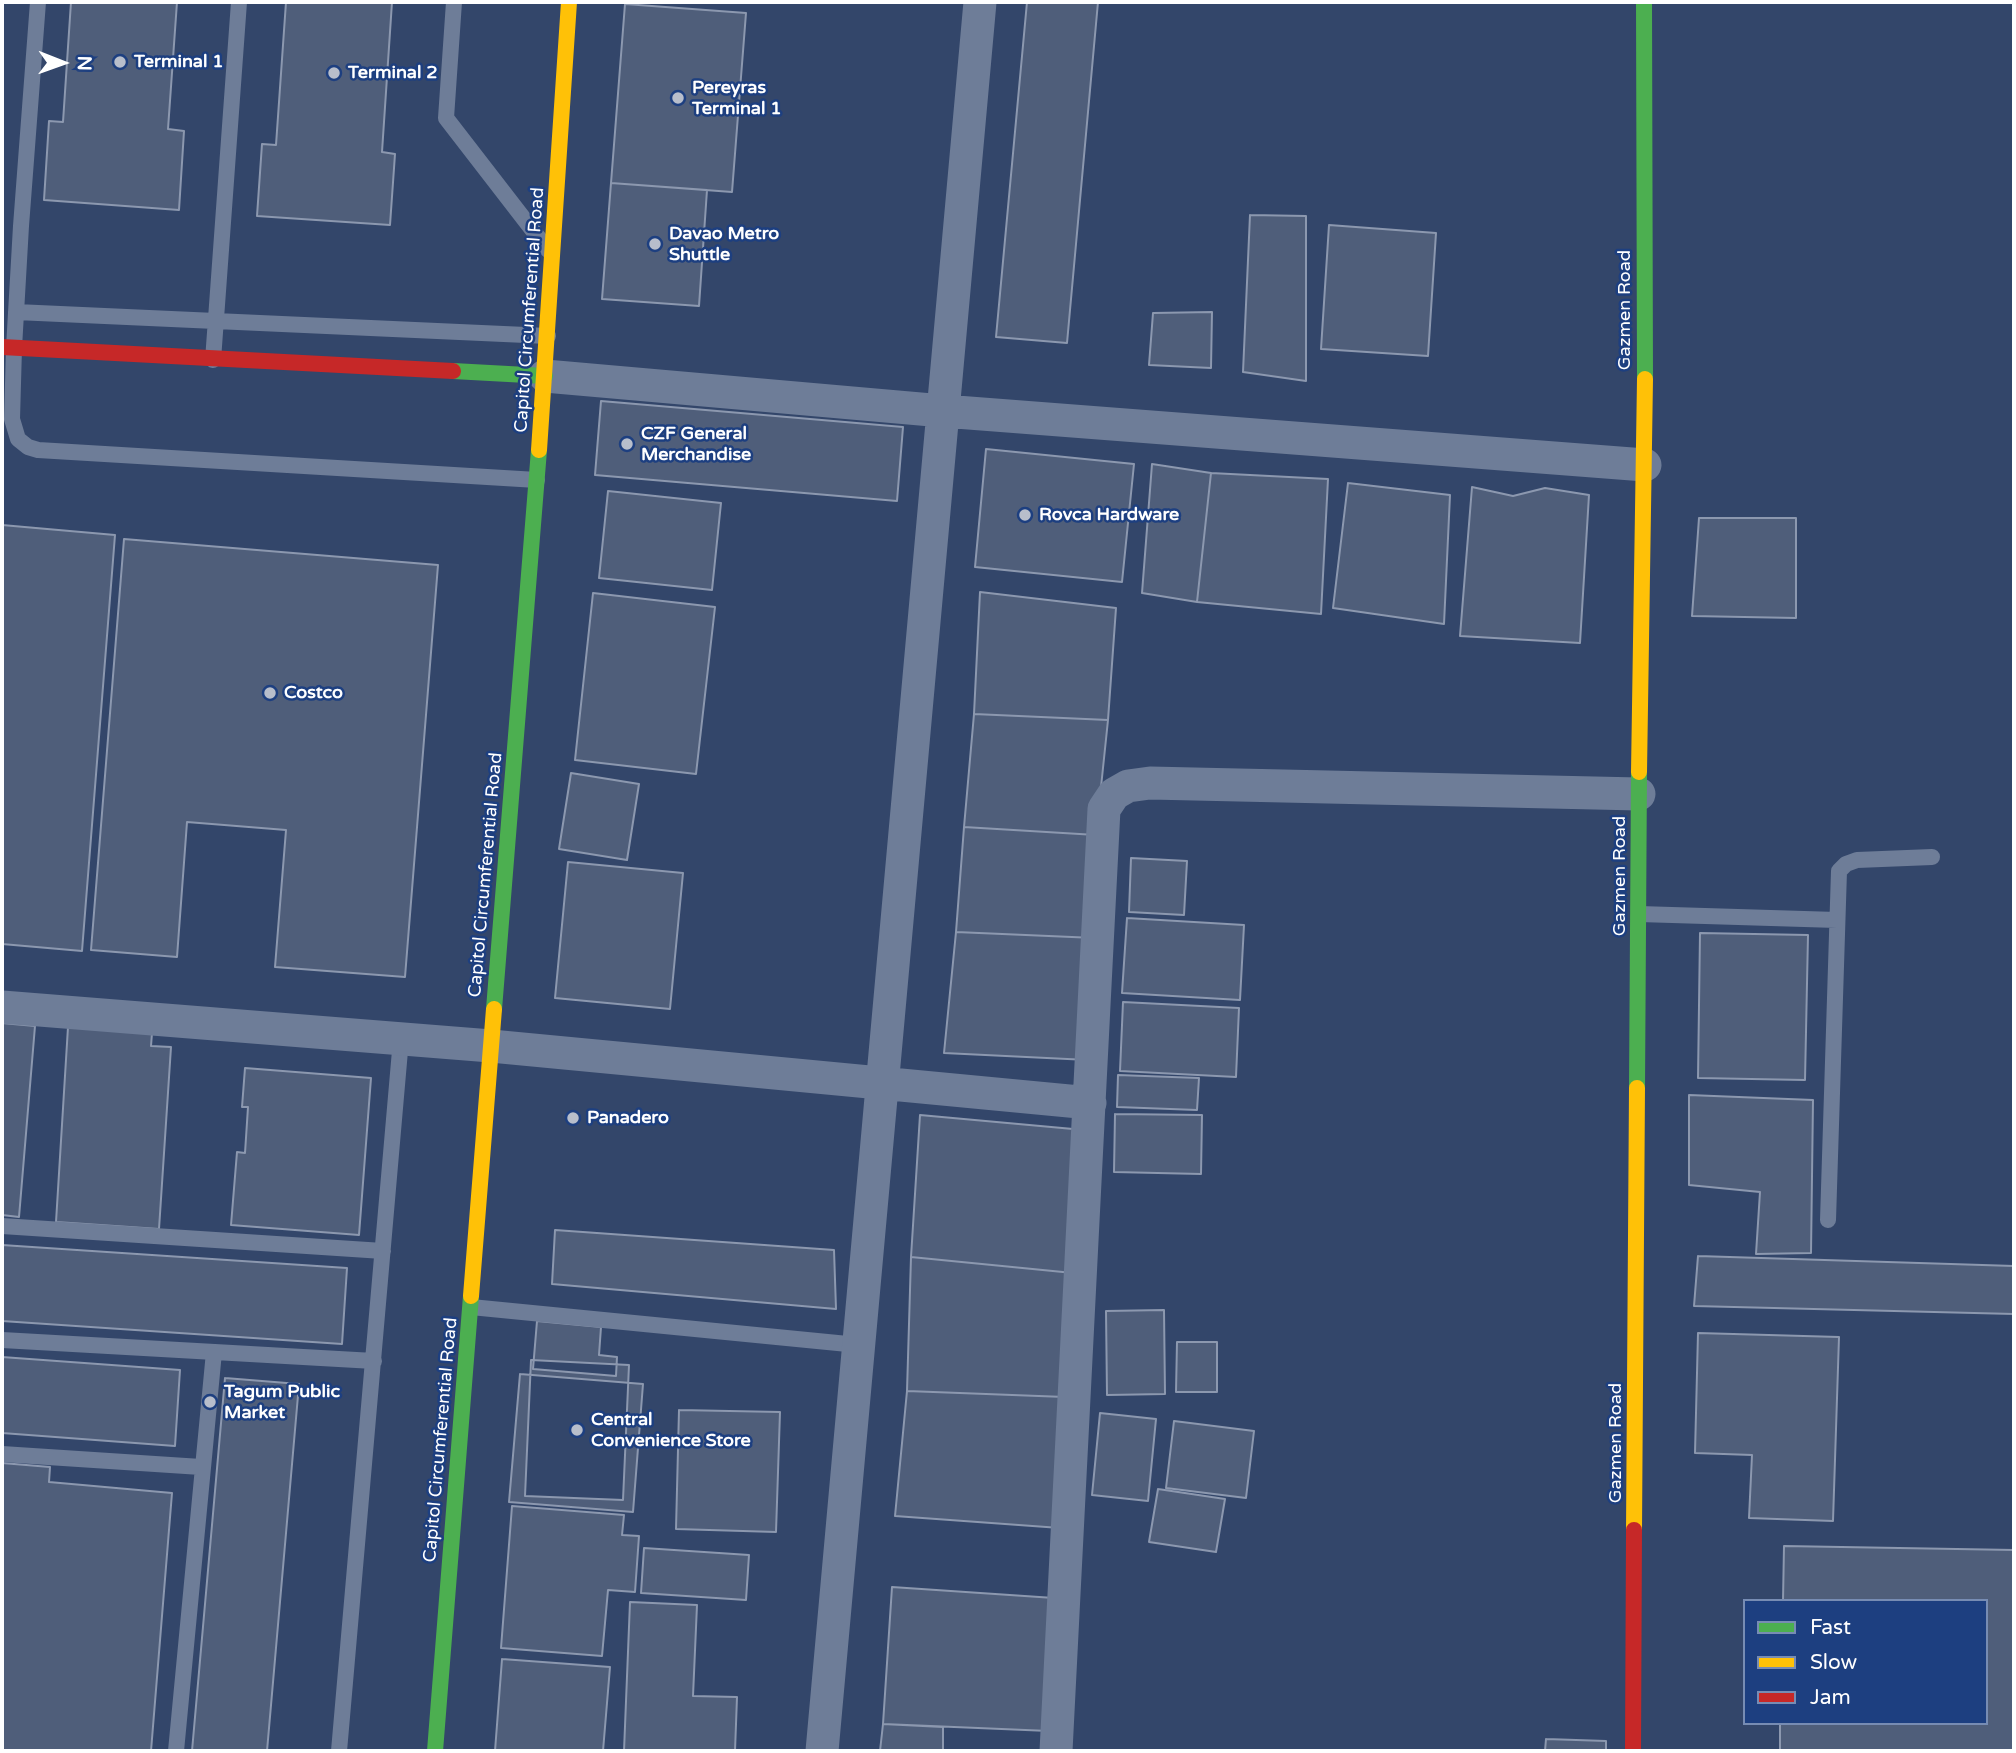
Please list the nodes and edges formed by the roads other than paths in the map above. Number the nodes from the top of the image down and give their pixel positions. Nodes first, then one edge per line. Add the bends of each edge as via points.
1 (38, 2) edge
2 (239, 2) edge
3 (454, 2) edge
4 (569, 2) edge
5 (980, 2) edge
6 (1644, 2) edge
7 (554, 258) junction
8 (16, 312) junction
9 (216, 321) junction
10 (548, 336) junction
11 (8, 347) edge
12 (213, 360) junction
13 (545, 376) junction
14 (943, 411) junction
15 (1645, 465) junction
16 (537, 480) junction
17 (1639, 794) junction
18 (1933, 857) dead end
19 (1639, 914) junction
20 (1837, 920) junction
21 (2, 1007) edge
22 (401, 1038) junction
23 (491, 1046) junction
24 (883, 1084) junction
25 (1090, 1103) junction
26 (1828, 1220) dead end
27 (2, 1226) edge
28 (383, 1251) junction
29 (471, 1307) junction
30 (2, 1340) edge
31 (858, 1345) junction
32 (214, 1352) junction
33 (374, 1361) junction
34 (2, 1454) edge
35 (201, 1467) junction
36 (176, 1751) edge
37 (339, 1751) edge
38 (435, 1751) edge
39 (822, 1751) edge
40 (1056, 1751) edge
41 (1633, 1751) edge

1 - 8 lane
2 - 9 lane
3 - 7 lane via 446,118
4 - 7 main road, Capitol Circumferential Road
5 - 14 street
6 - 15 main road, Gazmen Road
7 - 10 main road, Capitol Circumferential Road
8 - 9 lane
8 - 11 lane
9 - 10 lane
9 - 12 lane
10 - 13 main road, Capitol Circumferential Road
11 - 12 main road
11 - 16 lane via 14,430 18,439 38,450
12 - 13 main road
13 - 14 street
13 - 16 main road, Capitol Circumferential Road
14 - 15 street
14 - 24 street
15 - 17 main road, Gazmen Road
16 - 23 main road, Capitol Circumferential Road
17 - 19 main road, Gazmen Road
17 - 25 street via 1128,786 1114,794 1104,809
18 - 20 lane via 1846,864 1839,871
19 - 20 lane
19 - 41 main road, Gazmen Road
20 - 26 lane
21 - 22 street
22 - 23 street
22 - 28 lane
23 - 24 street
23 - 29 main road, Capitol Circumferential Road
24 - 25 street
24 - 31 street
25 - 40 street
27 - 28 lane
28 - 33 lane
29 - 31 lane
29 - 38 main road, Capitol Circumferential Road
30 - 32 lane
31 - 39 street
32 - 33 lane
32 - 35 lane
33 - 37 lane
34 - 35 lane
35 - 36 lane

